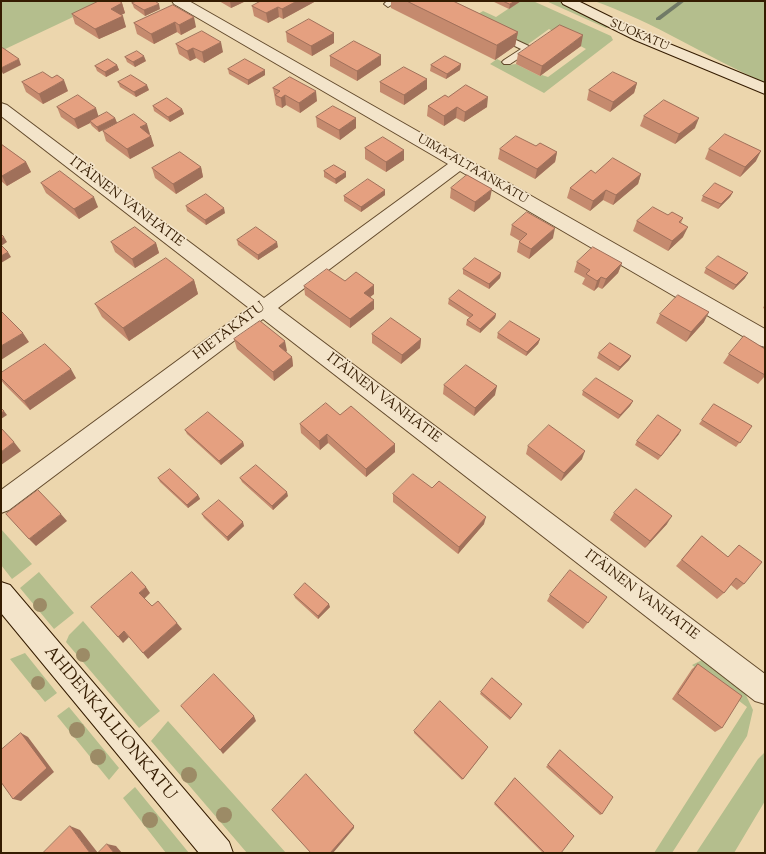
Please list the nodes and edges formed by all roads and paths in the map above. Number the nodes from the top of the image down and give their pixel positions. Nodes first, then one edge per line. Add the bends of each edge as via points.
1 (179, 1) edge
2 (568, 1) edge
3 (581, 1) edge
4 (493, 31) edge
5 (538, 43) edge
6 (528, 49) junction
7 (507, 62) dead end
8 (713, 65) junction
9 (765, 89) edge
10 (1, 108) edge
11 (460, 163) junction
12 (263, 308) junction
13 (765, 339) edge
14 (1, 503) edge
15 (1, 594) edge
16 (765, 691) edge
17 (218, 853) edge

1 - 11 street, UIMA-ALTAANKATU
2 - 8 street, SUOKATU via 653,43
3 - 8 street, SUOKATU via 636,22
4 - 6 lane
5 - 6 lane
6 - 7 lane
8 - 9 street, SUOKATU
10 - 12 street, ITÄINEN VANHATIE
11 - 12 street, HIETAKATU
11 - 13 street, UIMA-ALTAANKATU
12 - 14 street, HIETAKATU
12 - 16 street, ITÄINEN VANHATIE
15 - 17 street, AHDENKALLIONKATU

